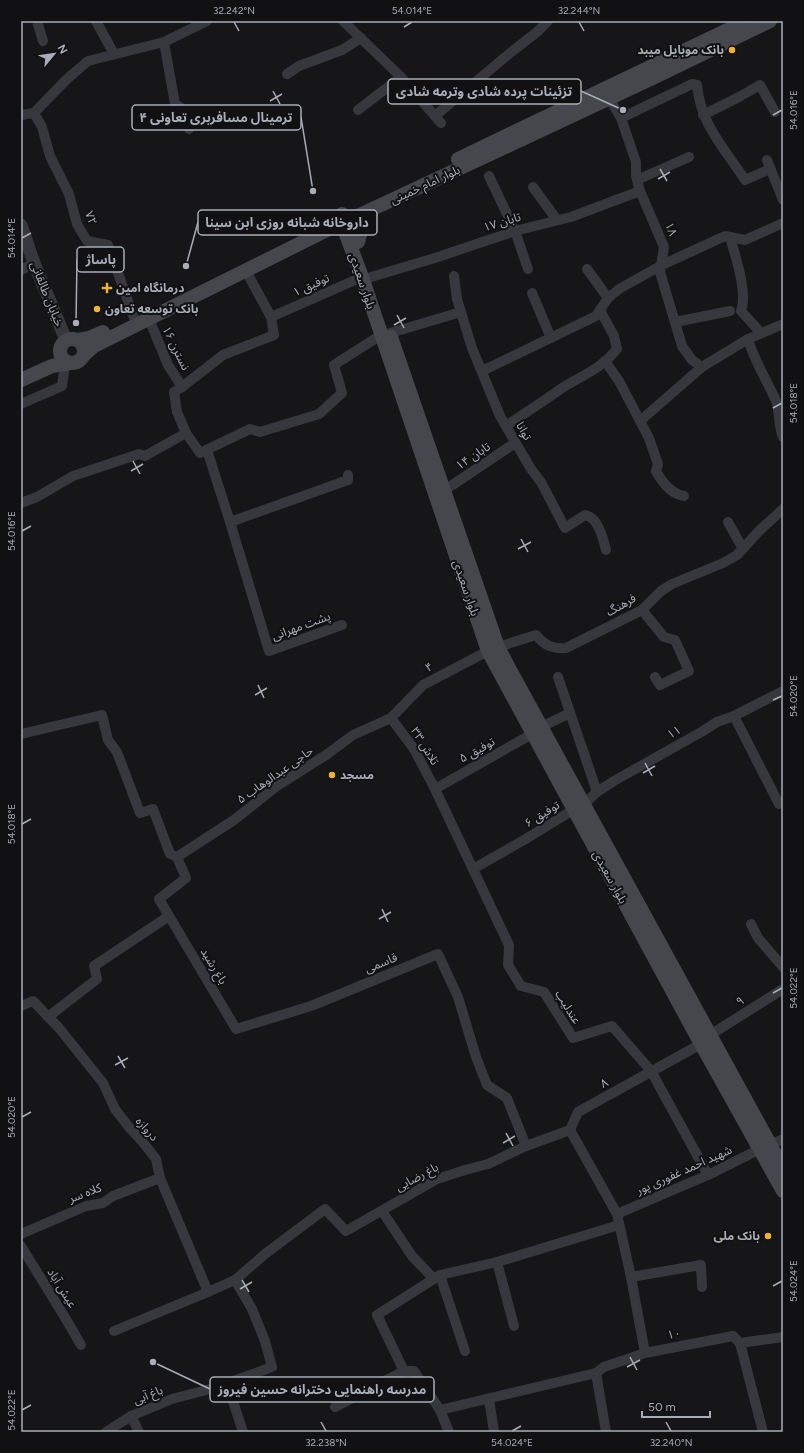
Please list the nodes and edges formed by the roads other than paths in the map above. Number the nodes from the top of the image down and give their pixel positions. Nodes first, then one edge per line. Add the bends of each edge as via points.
1 (37, 21) edge
2 (96, 21) edge
3 (207, 21) edge
4 (343, 21) edge
5 (548, 21) edge
6 (746, 21) edge
7 (770, 21) edge
8 (361, 38) junction
9 (43, 41) dead end
10 (164, 42) junction
11 (114, 54) junction
12 (287, 74) dead end
13 (401, 77) junction
14 (610, 98) junction
15 (358, 110) dead end
16 (775, 112) dead end
17 (34, 113) junction
18 (703, 114) junction
19 (21, 115) edge
20 (621, 118) junction
21 (189, 129) dead end
22 (689, 158) dead end
23 (489, 176) dead end
24 (637, 180) junction
25 (533, 187) dead end
26 (640, 192) junction
27 (783, 200) edge
28 (371, 210) junction
29 (345, 219) junction
30 (557, 220) junction
31 (783, 222) edge
32 (21, 225) edge
33 (516, 230) junction
34 (320, 234) junction
35 (730, 237) junction
36 (354, 243) junction
37 (34, 263) junction
38 (662, 265) junction
39 (528, 269) dead end
40 (586, 269) dead end
41 (21, 270) edge
42 (246, 271) junction
43 (454, 276) dead end
44 (366, 277) junction
45 (532, 293) dead end
46 (608, 298) junction
47 (600, 310) junction
48 (730, 311) dead end
49 (461, 312) junction
50 (271, 317) junction
51 (134, 318) junction
52 (149, 319) junction
53 (675, 322) junction
54 (783, 324) edge
55 (761, 333) junction
56 (386, 334) junction
57 (551, 338) junction
58 (748, 339) junction
59 (68, 343) junction
60 (84, 355) junction
61 (605, 361) junction
62 (67, 363) junction
63 (702, 367) junction
64 (482, 371) junction
65 (21, 372) edge
66 (21, 380) edge
67 (182, 387) junction
68 (21, 404) edge
69 (780, 406) edge
70 (640, 421) junction
71 (506, 426) junction
72 (186, 433) junction
73 (783, 437) edge
74 (515, 443) junction
75 (207, 450) junction
76 (430, 465) junction
77 (348, 475) dead end
78 (445, 490) junction
79 (684, 496) dead end
80 (21, 503) edge
81 (783, 510) edge
82 (230, 522) junction
83 (728, 522) dead end
84 (743, 549) junction
85 (606, 550) dead end
86 (642, 610) junction
87 (342, 625) dead end
88 (493, 649) junction
89 (558, 677) dead end
90 (655, 677) dead end
91 (783, 691) edge
92 (570, 713) junction
93 (734, 716) junction
94 (391, 718) junction
95 (536, 730) junction
96 (21, 734) edge
97 (435, 788) junction
98 (597, 792) junction
99 (779, 804) dead end
100 (578, 807) junction
101 (177, 857) junction
102 (473, 869) junction
103 (169, 916) junction
104 (751, 924) dead end
105 (509, 946) joint
106 (783, 968) edge
107 (783, 989) edge
108 (21, 1006) edge
109 (48, 1017) junction
110 (236, 1029) joint
111 (705, 1039) junction
112 (651, 1071) junction
113 (570, 1130) junction
114 (783, 1139) edge
115 (526, 1146) junction
116 (765, 1147) junction
117 (783, 1168) edge
118 (708, 1175) junction
119 (160, 1178) junction
120 (783, 1191) edge
121 (382, 1211) junction
122 (617, 1214) junction
123 (619, 1225) junction
124 (21, 1234) edge
125 (21, 1246) edge
126 (498, 1262) junction
127 (437, 1277) junction
128 (631, 1277) junction
129 (235, 1280) junction
130 (702, 1287) dead end
131 (208, 1292) junction
132 (514, 1326) dead end
133 (114, 1331) dead end
134 (783, 1337) edge
135 (740, 1343) junction
136 (81, 1345) dead end
137 (465, 1351) dead end
138 (645, 1353) junction
139 (404, 1371) junction
140 (596, 1373) junction
141 (227, 1383) junction
142 (489, 1399) junction
143 (335, 1406) dead end
144 (440, 1410) junction
145 (132, 1416) junction
146 (106, 1432) edge
147 (139, 1432) edge
148 (243, 1432) edge
149 (449, 1432) edge
150 (494, 1432) edge
151 (606, 1432) edge
152 (763, 1432) edge

1 - 9 street
2 - 11 street
3 - 10 street
4 - 8 street
5 - 13 street via 438,119
6 - 29 main road, بلوار امام خمینی
7 - 14 main road, بلوار امام خمینی
8 - 12 street via 342,50 299,66
8 - 13 street
10 - 11 street
10 - 21 street via 175,104 181,108
11 - 17 street via 88,61
13 - 15 street
14 - 20 street, ۱۸
14 - 28 main road, بلوار امام خمینی
16 - 18 street via 760,85
17 - 19 street
17 - 51 street, ۷۲ via 42,127 50,156 69,194 77,224 87,241 108,245
18 - 20 street via 697,84 692,84
18 - 27 street via 718,142 745,180 768,165
20 - 24 street, ۱۸ via 636,162
22 - 24 street
23 - 33 street
24 - 26 street, ۱۸
25 - 30 street
26 - 30 street, تابان ۱۷
26 - 38 street, ۱۸ via 664,247
28 - 29 main road, بلوار امام خمینی
28 - 36 main road via 364,219
29 - 34 main road, بلوار امام خمینی
29 - 36 main road, بلوار سعیدی
29 - 51 main road, بلوار امام خمینی
30 - 33 street, تابان ۱۷
31 - 35 street via 745,240
32 - 37 street, خیابان طالقانی
33 - 39 street
33 - 44 street, تابان ۱۷ via 443,255
34 - 36 main road via 331,234
34 - 42 main road, بلوار امام خمینی
35 - 38 street via 725,236
35 - 55 street via 743,293 744,304 741,311
36 - 44 main road, بلوار سعیدی
37 - 41 street
37 - 59 street, خیابان طالقانی
38 - 46 street
38 - 53 street, ۱۸ via 660,272
40 - 46 street
42 - 50 street
42 - 52 main road, بلوار امام خمینی
43 - 49 street, توانا
44 - 50 street, توفیق ۱
44 - 56 main road, بلوار سعیدی
45 - 57 street
46 - 47 street
47 - 57 street via 596,316
47 - 61 street via 614,336 617,349
48 - 53 street
49 - 56 street
49 - 64 street, توانا
50 - 67 street via 274,335 223,355
51 - 59 main road, بلوار امام خمینی via 89,338
52 - 60 main road, بلوار امام خمینی via 94,346
52 - 67 street, نسترن ۱۶ via 168,366
53 - 63 street, ۱۸ via 682,346 692,360
54 - 55 street
55 - 58 street
56 - 75 street via 334,365 342,393 319,414 260,432 250,429
56 - 76 main road, بلوار سعیدی
57 - 64 street
58 - 63 street
58 - 69 street via 751,350
59 - 60 main road via 82,344
59 - 62 main road via 61,356
59 - 65 main road, بلوار امام خمینی via 48,358
60 - 62 main road via 80,360
61 - 70 street
61 - 71 street
62 - 66 main road via 52,366
62 - 68 street via 62,386
63 - 70 street
64 - 71 street, توانا
67 - 72 street via 174,392 177,412
69 - 73 street via 778,421
70 - 79 street via 658,464 656,471 677,495
71 - 74 street, توانا
72 - 75 street via 200,454
72 - 80 street via 145,456 138,454 73,476 37,497
74 - 78 street, تابان ۱۴
74 - 85 street, توانا via 541,482 565,528 585,515 590,516 600,532
75 - 82 street
76 - 78 main road, بلوار سعیدی
76 - 88 main road, بلوار سعیدی
77 - 82 street via 348,480
78 - 88 main road, بلوار سعیدی
81 - 84 street, فرهنگ
82 - 87 street, پشت مهرانی via 269,651
83 - 84 street
84 - 86 street, فرهنگ via 723,564 661,591
86 - 88 street, فرهنگ via 566,648 548,647 536,635
86 - 90 street via 664,637 675,640 689,671 660,685
88 - 94 street, ۴ via 423,685
88 - 95 main road, بلوار سعیدی
89 - 92 street
91 - 93 street, ۱۱
92 - 95 street, توفیق ۵
92 - 98 street
93 - 98 street, ۱۱ via 702,730
93 - 99 street
94 - 97 street, تلاش ۳۳ via 414,749
94 - 101 street, حاجی عبدالوهاب ۵ via 354,735
95 - 97 street, توفیق ۵
95 - 100 main road, بلوار سعیدی
96 - 101 street via 102,714 108,740 117,752 140,813 153,809 170,854
97 - 102 street, تلاش ۳۳
98 - 100 street, ۱۱
100 - 102 street, توفیق ۶
100 - 111 main road, بلوار سعیدی
101 - 103 street, باغ رشید via 186,878 159,899
102 - 105 street, تلاش ۳۳
103 - 109 street via 94,966 97,979
103 - 110 street, باغ رشید
104 - 106 street via 758,938
105 - 112 street, عندلیب via 508,965 521,986 544,992 573,1038 612,1026
107 - 111 street, ۹
108 - 109 street, دروازه via 33,1002
109 - 119 street, دروازه via 80,1054 102,1083 115,1109 156,1159
110 - 115 street, قاسمی via 310,1006 438,954 458,996 476,1057 488,1085 507,1098
111 - 112 street, ۸
111 - 116 main road, بلوار سعیدی
112 - 113 street, ۸ via 578,1112
112 - 118 street
113 - 115 street
113 - 122 street
114 - 116 street, شهید احمد غفوری پور
115 - 121 street, باغ رضایی via 488,1164 437,1179
116 - 117 main road, بلوار سعیدی
116 - 118 street, شهید احمد غفوری پور
116 - 120 main road, بلوار سعیدی
118 - 122 street, شهید احمد غفوری پور
119 - 124 street, کلاه سر
119 - 131 street, دروازه
121 - 127 street via 412,1256
121 - 129 street, باغ رضایی via 346,1231 325,1209
122 - 123 street
123 - 126 street
123 - 128 street
125 - 136 street, عیش آباد via 61,1308
126 - 127 street
126 - 132 street
127 - 137 street
127 - 139 street via 377,1315
128 - 130 street via 701,1265
128 - 138 street
129 - 131 street
129 - 141 street, باغ آبی via 252,1310 265,1341 272,1367
131 - 133 street
134 - 135 street, ۱۰
135 - 138 street, ۱۰ via 732,1336
135 - 152 street
138 - 140 street via 604,1367
139 - 143 street
139 - 144 street via 414,1371
140 - 142 street
140 - 151 street
141 - 145 street, باغ آبی via 172,1399
141 - 148 street
142 - 144 street
142 - 150 street
144 - 149 street
145 - 146 street, باغ آبی
145 - 147 street

